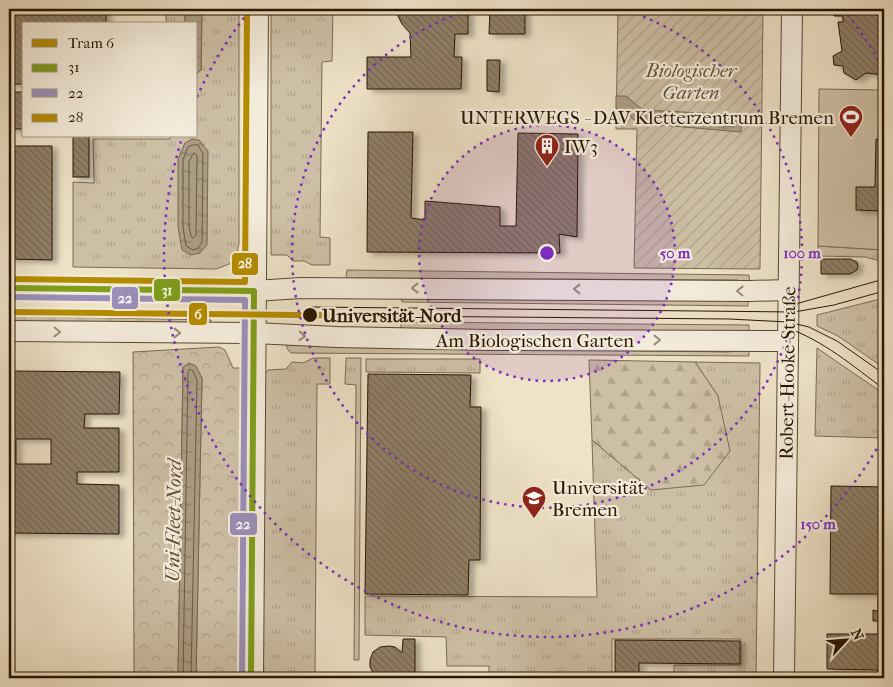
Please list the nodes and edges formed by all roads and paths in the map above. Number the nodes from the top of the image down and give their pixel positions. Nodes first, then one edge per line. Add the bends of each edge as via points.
1 (256, 9) edge
2 (792, 9) edge
3 (9, 288) edge
4 (788, 290) junction
5 (254, 291) junction
6 (9, 331) edge
7 (253, 334) junction
8 (788, 341) junction
9 (251, 678) edge
10 (784, 678) edge

1 - 5 street
2 - 4 street, Robert-Hooke-Straße
3 - 5 street
4 -> 5 street via 299,288
4 - 8 street, Robert-Hooke-Straße
5 - 7 street
6 -> 7 street, Am Biologischen Garten
7 -> 8 street, Am Biologischen Garten via 478,340
7 - 9 street
8 - 10 street, Robert-Hooke-Straße

